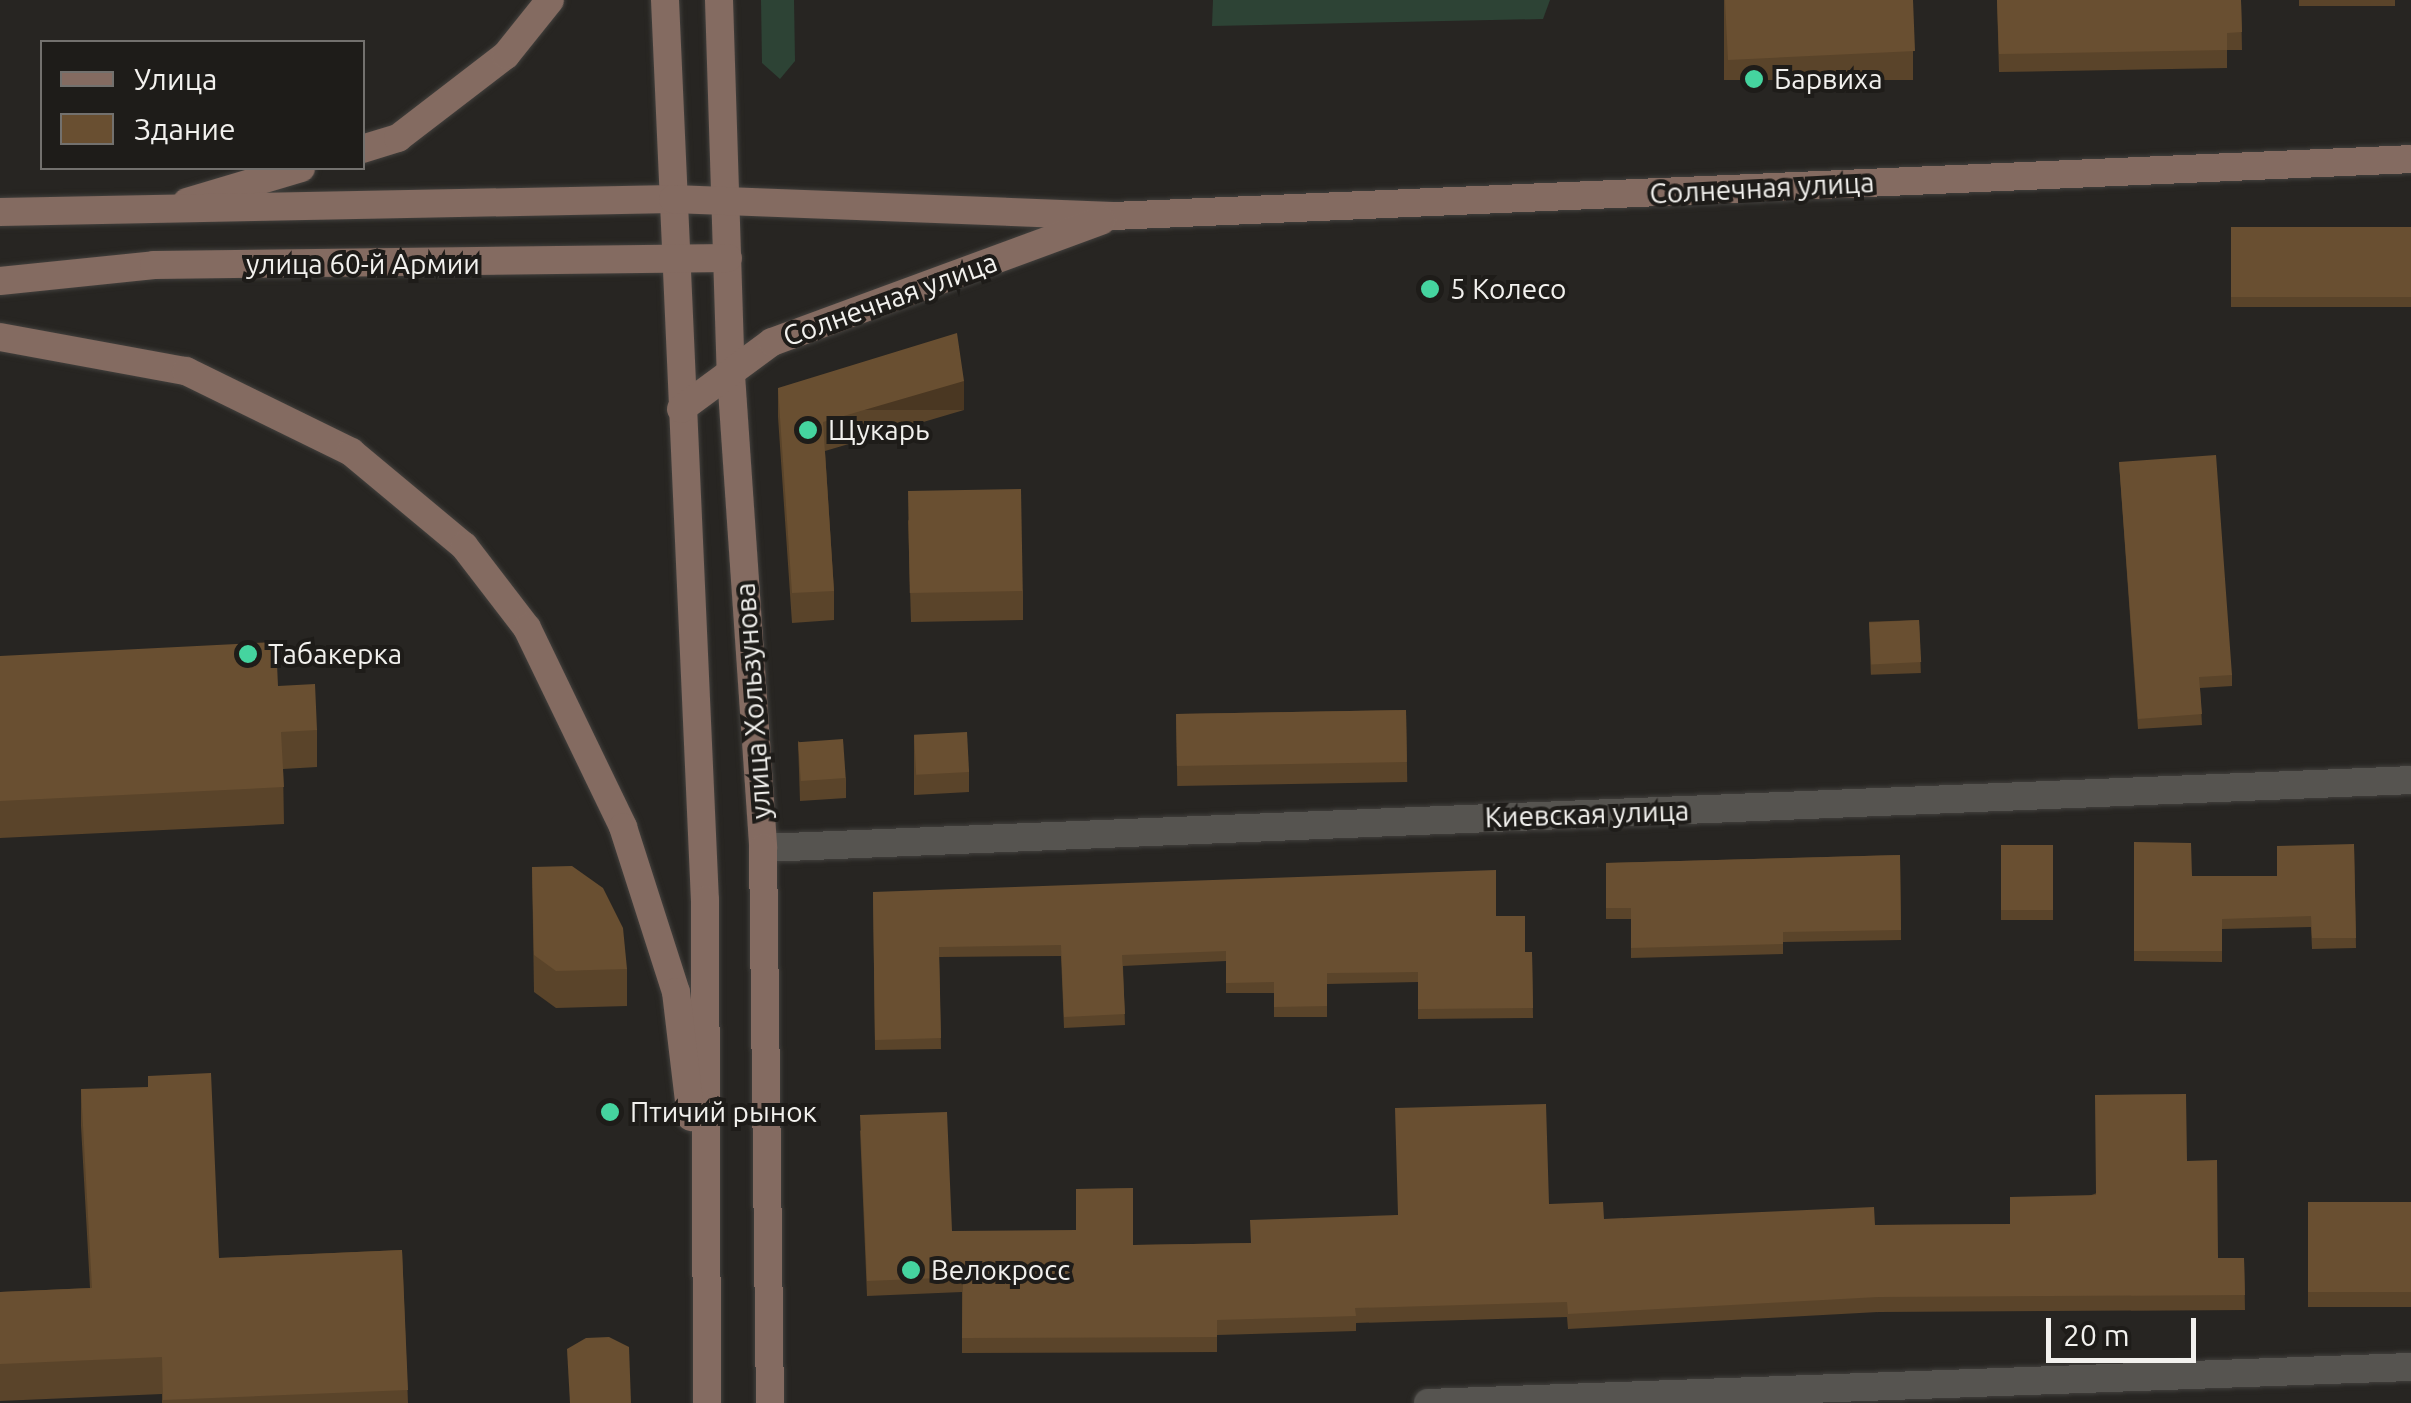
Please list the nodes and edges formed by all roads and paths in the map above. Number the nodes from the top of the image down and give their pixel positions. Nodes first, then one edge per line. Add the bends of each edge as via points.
1 (550, 0) edge
2 (665, 0) edge
3 (719, 0) edge
4 (365, 148) edge
5 (2411, 160) edge
6 (293, 170) edge
7 (673, 199) junction
8 (726, 202) junction
9 (0, 212) edge
10 (154, 212) junction
11 (1114, 216) junction
12 (728, 258) junction
13 (678, 259) junction
14 (0, 282) edge
15 (0, 336) edge
16 (731, 375) junction
17 (682, 408) junction
18 (2411, 780) edge
19 (762, 848) junction
20 (706, 1245) junction
21 (2411, 1367) edge
22 (707, 1403) edge
23 (770, 1403) edge
24 (1428, 1403) edge

1 - 4 main road via 506,55 398,138
2 - 7 main road, улица Хользунова
3 - 8 main road, улица Хользунова
5 - 11 main road, Солнечная улица
6 - 10 main road
7 - 8 main road, улица 60-й Армии
7 - 10 main road, улица 60-й Армии
7 - 13 main road, улица Хользунова
8 - 11 main road, Солнечная улица
8 - 12 main road, улица Хользунова
9 - 10 main road, улица 60-й Армии
11 - 16 main road, Солнечная улица via 772,342
12 - 13 main road, улица 60-й Армии
12 - 16 main road, улица Хользунова
13 - 14 main road, улица 60-й Армии via 154,265
13 - 17 main road, улица Хользунова
15 - 20 main road via 186,371 351,452 464,546 527,628 623,827 676,992
16 - 17 main road, Солнечная улица
16 - 19 main road, улица Хользунова
17 - 20 main road, улица Хользунова via 705,900
18 - 19 street, Киевская улица
19 - 23 main road, улица Хользунова
20 - 22 main road, улица Хользунова
21 - 24 street

